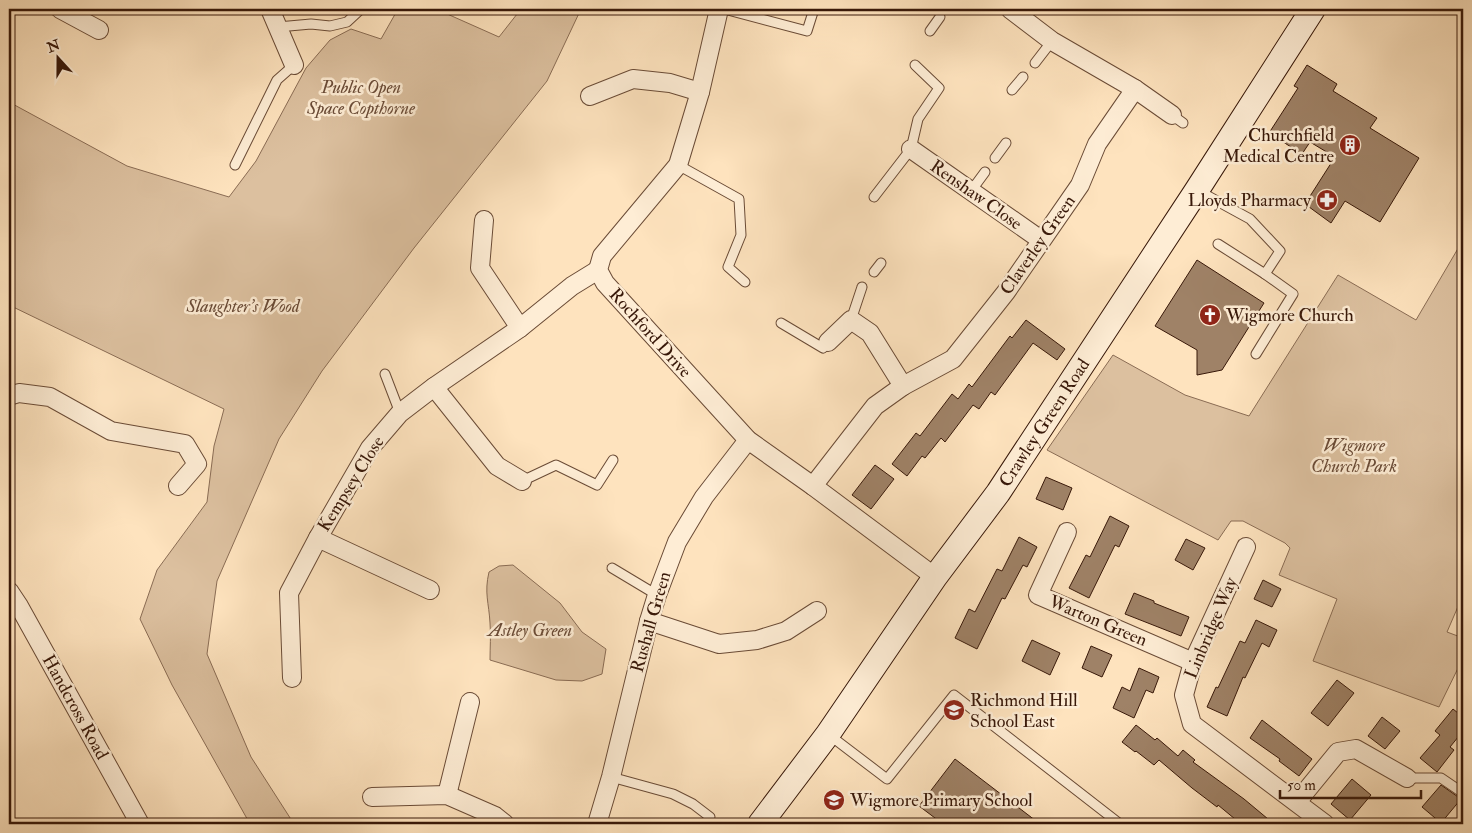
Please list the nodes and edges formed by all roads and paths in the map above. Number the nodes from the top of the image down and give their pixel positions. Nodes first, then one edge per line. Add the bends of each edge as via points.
1 (60, 9) edge
2 (270, 9) edge
3 (361, 9) edge
4 (719, 9) edge
5 (724, 9) edge
6 (814, 9) edge
7 (1010, 9) edge
8 (1313, 9) edge
9 (940, 17) dead end
10 (278, 27) junction
11 (99, 30) dead end
12 (930, 32) dead end
13 (1052, 42) junction
14 (1035, 62) dead end
15 (294, 65) joint
16 (915, 66) dead end
17 (1023, 77) dead end
18 (1135, 89) junction
19 (1012, 90) dead end
20 (700, 92) junction
21 (590, 96) dead end
22 (1177, 119) dead end
23 (1006, 143) dead end
24 (911, 149) junction
25 (995, 158) dead end
26 (235, 165) dead end
27 (678, 165) junction
28 (985, 172) dead end
29 (1197, 190) junction
30 (971, 191) junction
31 (874, 197) dead end
32 (484, 220) dead end
33 (1041, 240) junction
34 (1218, 244) dead end
35 (881, 263) dead end
36 (598, 270) junction
37 (874, 272) dead end
38 (1265, 274) junction
39 (745, 282) dead end
40 (862, 287) dead end
41 (851, 320) junction
42 (781, 323) dead end
43 (520, 328) junction
44 (828, 342) joint
45 (1256, 354) dead end
46 (385, 374) dead end
47 (903, 386) junction
48 (434, 387) junction
49 (9, 396) edge
50 (400, 413) junction
51 (748, 440) junction
52 (612, 460) dead end
53 (522, 481) joint
54 (178, 486) dead end
55 (813, 486) junction
56 (1067, 532) dead end
57 (318, 538) junction
58 (1246, 547) dead end
59 (612, 568) dead end
60 (935, 577) junction
61 (430, 590) dead end
62 (9, 591) edge
63 (657, 595) junction
64 (14, 609) edge
65 (817, 611) dead end
66 (649, 621) junction
67 (1193, 662) junction
68 (292, 678) dead end
69 (470, 702) dead end
70 (828, 734) junction
71 (611, 776) junction
72 (1407, 778) joint
73 (1463, 793) edge
74 (447, 795) junction
75 (372, 797) dead end
76 (1297, 802) junction
77 (710, 817) dead end
78 (140, 824) edge
79 (505, 824) edge
80 (597, 824) edge
81 (760, 824) edge
82 (1120, 824) edge
83 (1325, 824) edge

1 - 11 street
2 - 10 street
3 - 10 lane via 347,22 330,26
4 - 20 street, Rochford Drive
5 - 6 lane via 808,30
7 - 13 street
8 - 29 street, Crawley Green Road
9 - 12 lane
10 - 15 street
13 - 14 lane
13 - 18 street
15 - 26 lane via 277,80
16 - 24 lane via 939,88 918,119
17 - 19 lane
18 - 22 street
18 - 33 street, Claverley Green via 1096,144 1080,185
20 - 21 street via 670,83 633,79
20 - 27 street, Rochford Drive
23 - 25 lane
24 - 30 street, Renshaw Close
24 - 31 lane
27 - 36 street, Rochford Drive via 602,256
27 - 39 lane via 739,199 740,235 728,267
28 - 30 lane
29 - 38 lane via 1250,219 1280,251
29 - 60 street, Crawley Green Road via 998,493
30 - 33 street, Renshaw Close
32 - 43 street via 480,268
33 - 47 street, Claverley Green via 1006,292 953,358
34 - 38 lane
35 - 37 lane
36 - 43 street, Kempsey Close via 572,286
36 - 51 street, Rochford Drive via 605,283
38 - 45 lane via 1293,294
40 - 41 lane
41 - 44 street
41 - 47 street via 870,334
42 - 44 lane via 823,348
43 - 48 street, Kempsey Close
46 - 50 lane
47 - 55 street, Claverley Green via 875,406
48 - 50 street, Kempsey Close
48 - 53 street via 497,466
49 - 54 street via 19,393 50,397 111,431 185,444 197,464
50 - 57 street, Kempsey Close via 370,448
51 - 55 street, Rochford Drive
51 - 63 street, Rushall Green via 704,497 677,542
52 - 53 lane via 597,485 556,465
55 - 60 street, Rochford Drive
56 - 67 street, Warton Green via 1038,595
57 - 61 street
57 - 68 street, Kempsey Close via 289,594
58 - 67 street, Linbridge Way
59 - 63 lane
60 - 70 street, Crawley Green Road
62 - 64 street, Handcross Road
63 - 66 street, Rushall Green
64 - 78 street, Handcross Road
65 - 66 street via 786,630 757,640 720,644
66 - 71 street, Rushall Green
67 - 76 street, Linbridge Way via 1184,695 1192,724
69 - 74 street
70 - 81 street, Crawley Green Road
70 - 82 lane via 887,779 954,695
71 - 77 lane via 673,794
71 - 80 street, Rushall Green
72 - 73 lane via 1441,778
72 - 76 street via 1356,749 1338,752
74 - 75 street
74 - 79 street via 495,816
76 - 83 street, Linbridge Way

